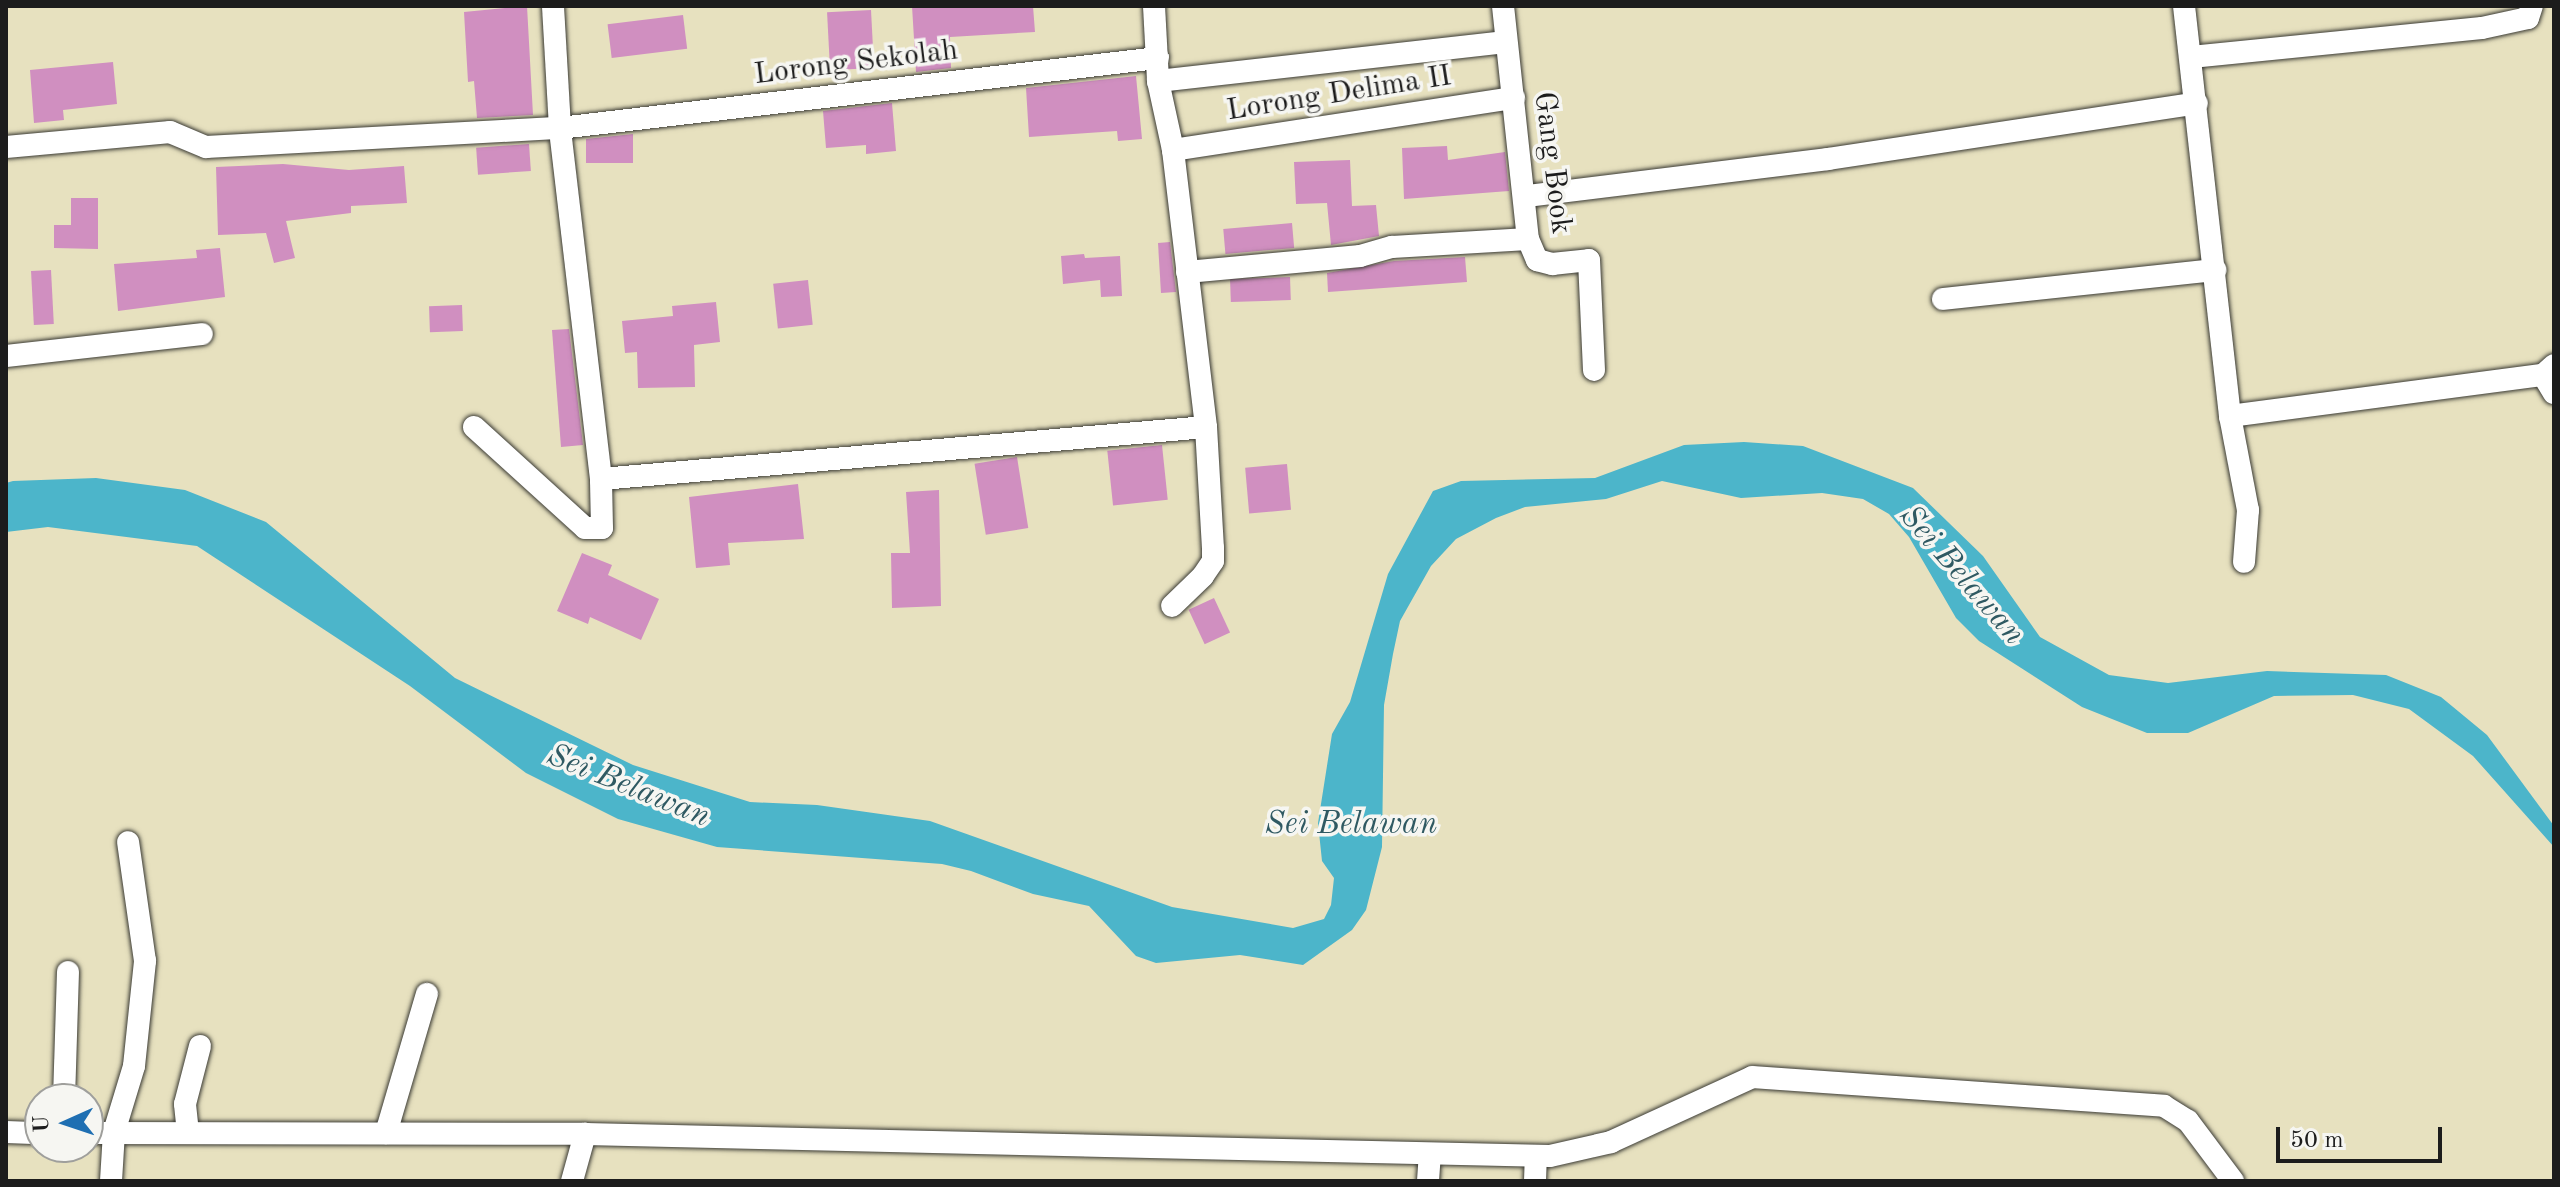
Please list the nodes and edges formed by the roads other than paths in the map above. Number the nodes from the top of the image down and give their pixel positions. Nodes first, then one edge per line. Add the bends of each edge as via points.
1 (553, 6) edge
2 (1154, 6) edge
3 (1503, 6) edge
4 (2184, 6) edge
5 (2532, 6) edge
6 (1506, 42) junction
7 (2191, 57) junction
8 (1158, 70) junction
9 (1514, 98) junction
10 (2197, 103) junction
11 (560, 128) junction
12 (6, 147) edge
13 (1173, 150) junction
14 (1527, 196) junction
15 (1528, 239) junction
16 (2215, 270) junction
17 (1187, 272) junction
18 (1943, 299) dead end
19 (202, 334) dead end
20 (6, 356) edge
21 (1594, 370) dead end
22 (2550, 378) edge
23 (2230, 416) junction
24 (474, 427) dead end
25 (1206, 427) junction
26 (601, 479) junction
27 (2244, 562) dead end
28 (1172, 606) dead end
29 (128, 842) dead end
30 (68, 972) dead end
31 (427, 994) dead end
32 (200, 1046) dead end
33 (65, 1083) edge
34 (104, 1132) edge
35 (114, 1132) junction
36 (188, 1133) junction
37 (386, 1133) junction
38 (585, 1134) junction
39 (1430, 1155) junction
40 (1536, 1157) junction
41 (111, 1181) edge
42 (572, 1181) edge
43 (1428, 1181) edge
44 (1535, 1181) edge
45 (2233, 1181) edge

1 - 11 street
2 - 8 street
3 - 6 street, Gang Book
4 - 7 street
5 - 7 street via 2528,18 2482,28
6 - 8 street, Lorong Sekolah
6 - 9 street, Gang Book
7 - 10 street
8 - 11 street, Lorong Sekolah
8 - 13 street
9 - 13 street, Lorong Delima II
9 - 14 street, Gang Book
10 - 14 street via 1828,159
10 - 16 street
11 - 12 street, Lorong Sekolah via 206,147 170,132
11 - 26 street
13 - 17 street
14 - 15 street, Gang Book
15 - 17 street via 1392,247 1360,256
15 - 21 street, Gang Book via 1537,260 1589,260
16 - 18 street
16 - 23 street
17 - 25 street
19 - 20 street
22 - 23 street
23 - 27 street via 2248,510
24 - 26 street via 591,531 604,525
25 - 26 street
25 - 28 street via 1213,561
29 - 35 street via 145,961 134,1066
30 - 33 street
31 - 37 street
32 - 36 street via 185,1104
34 - 35 street
35 - 36 street
35 - 41 street
36 - 37 street
37 - 38 street
38 - 39 street
38 - 42 street
39 - 40 street
39 - 43 street
40 - 44 street
40 - 45 street via 1611,1142 1742,1079 1761,1077 2164,1106 2188,1121

